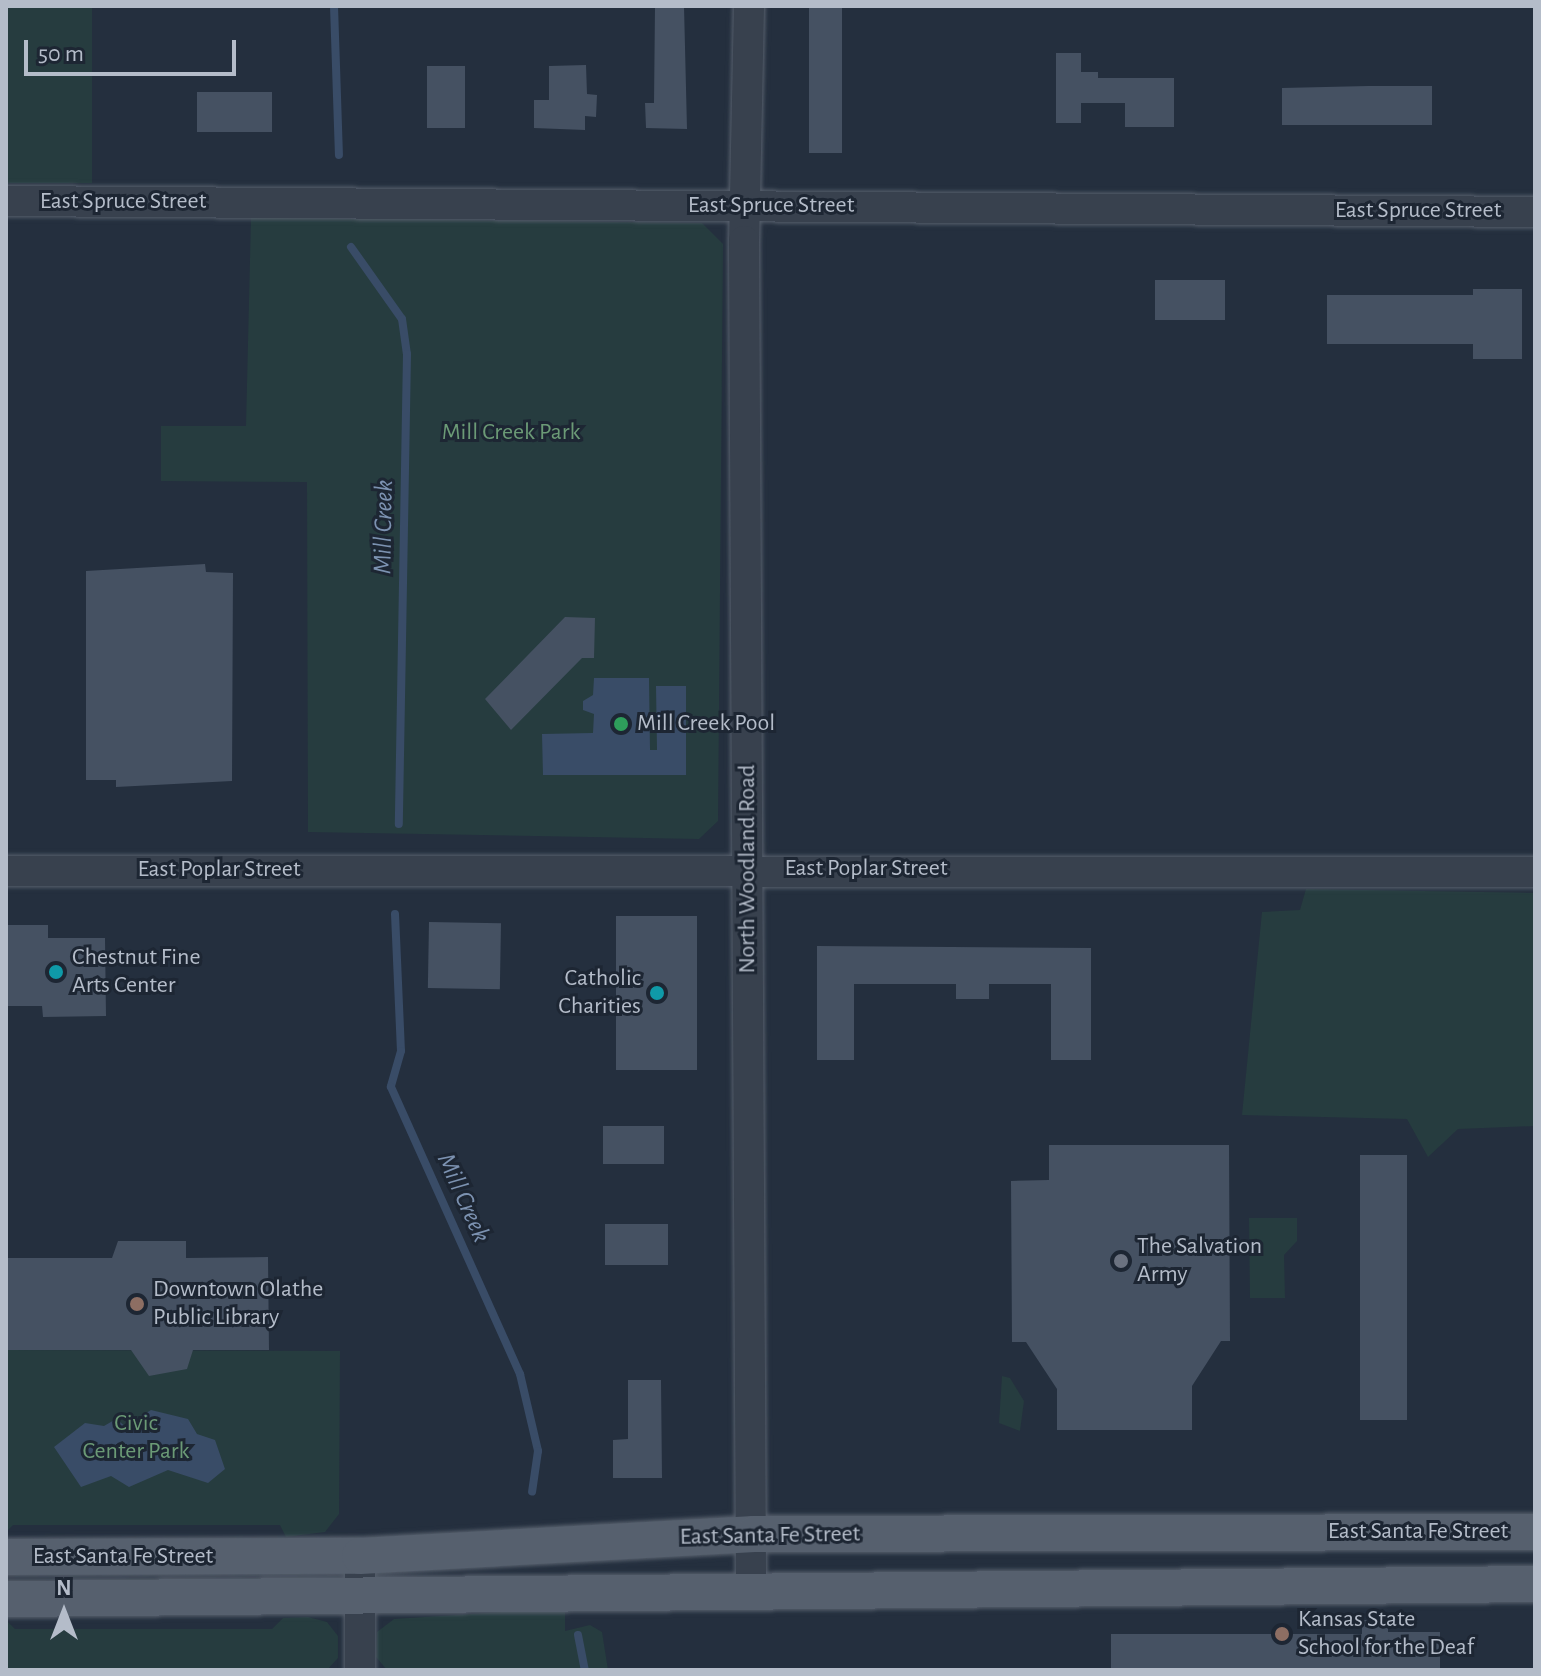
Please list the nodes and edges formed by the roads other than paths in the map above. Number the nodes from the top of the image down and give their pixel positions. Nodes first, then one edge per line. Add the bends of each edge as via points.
1 (749, 6) edge
2 (6, 201) edge
3 (744, 206) junction
4 (1535, 212) edge
5 (747, 869) junction
6 (6, 871) edge
7 (1535, 872) edge
8 (1535, 1532) edge
9 (1062, 1533) junction
10 (754, 1534) junction
11 (360, 1556) junction
12 (6, 1557) edge
13 (1535, 1584) edge
14 (1062, 1586) junction
15 (751, 1588) junction
16 (6, 1599) edge
17 (360, 1599) junction
18 (360, 1670) edge

1 - 3 street, North Woodland Road
2 - 3 street, East Spruce Street
3 - 4 street, East Spruce Street
3 - 5 street, North Woodland Road
5 - 6 street, East Poplar Street
5 - 7 street, East Poplar Street
5 - 10 street, North Woodland Road
8 - 9 main road, East Santa Fe Street
9 - 10 main road, East Santa Fe Street
9 - 14 main road
10 - 11 main road, East Santa Fe Street
10 - 15 street, North Woodland Road
11 - 12 main road, East Santa Fe Street
11 - 17 street
13 - 14 main road, East Santa Fe Street
14 - 15 main road, East Santa Fe Street
15 - 17 main road, East Santa Fe Street
16 - 17 main road, East Santa Fe Street
17 - 18 street

